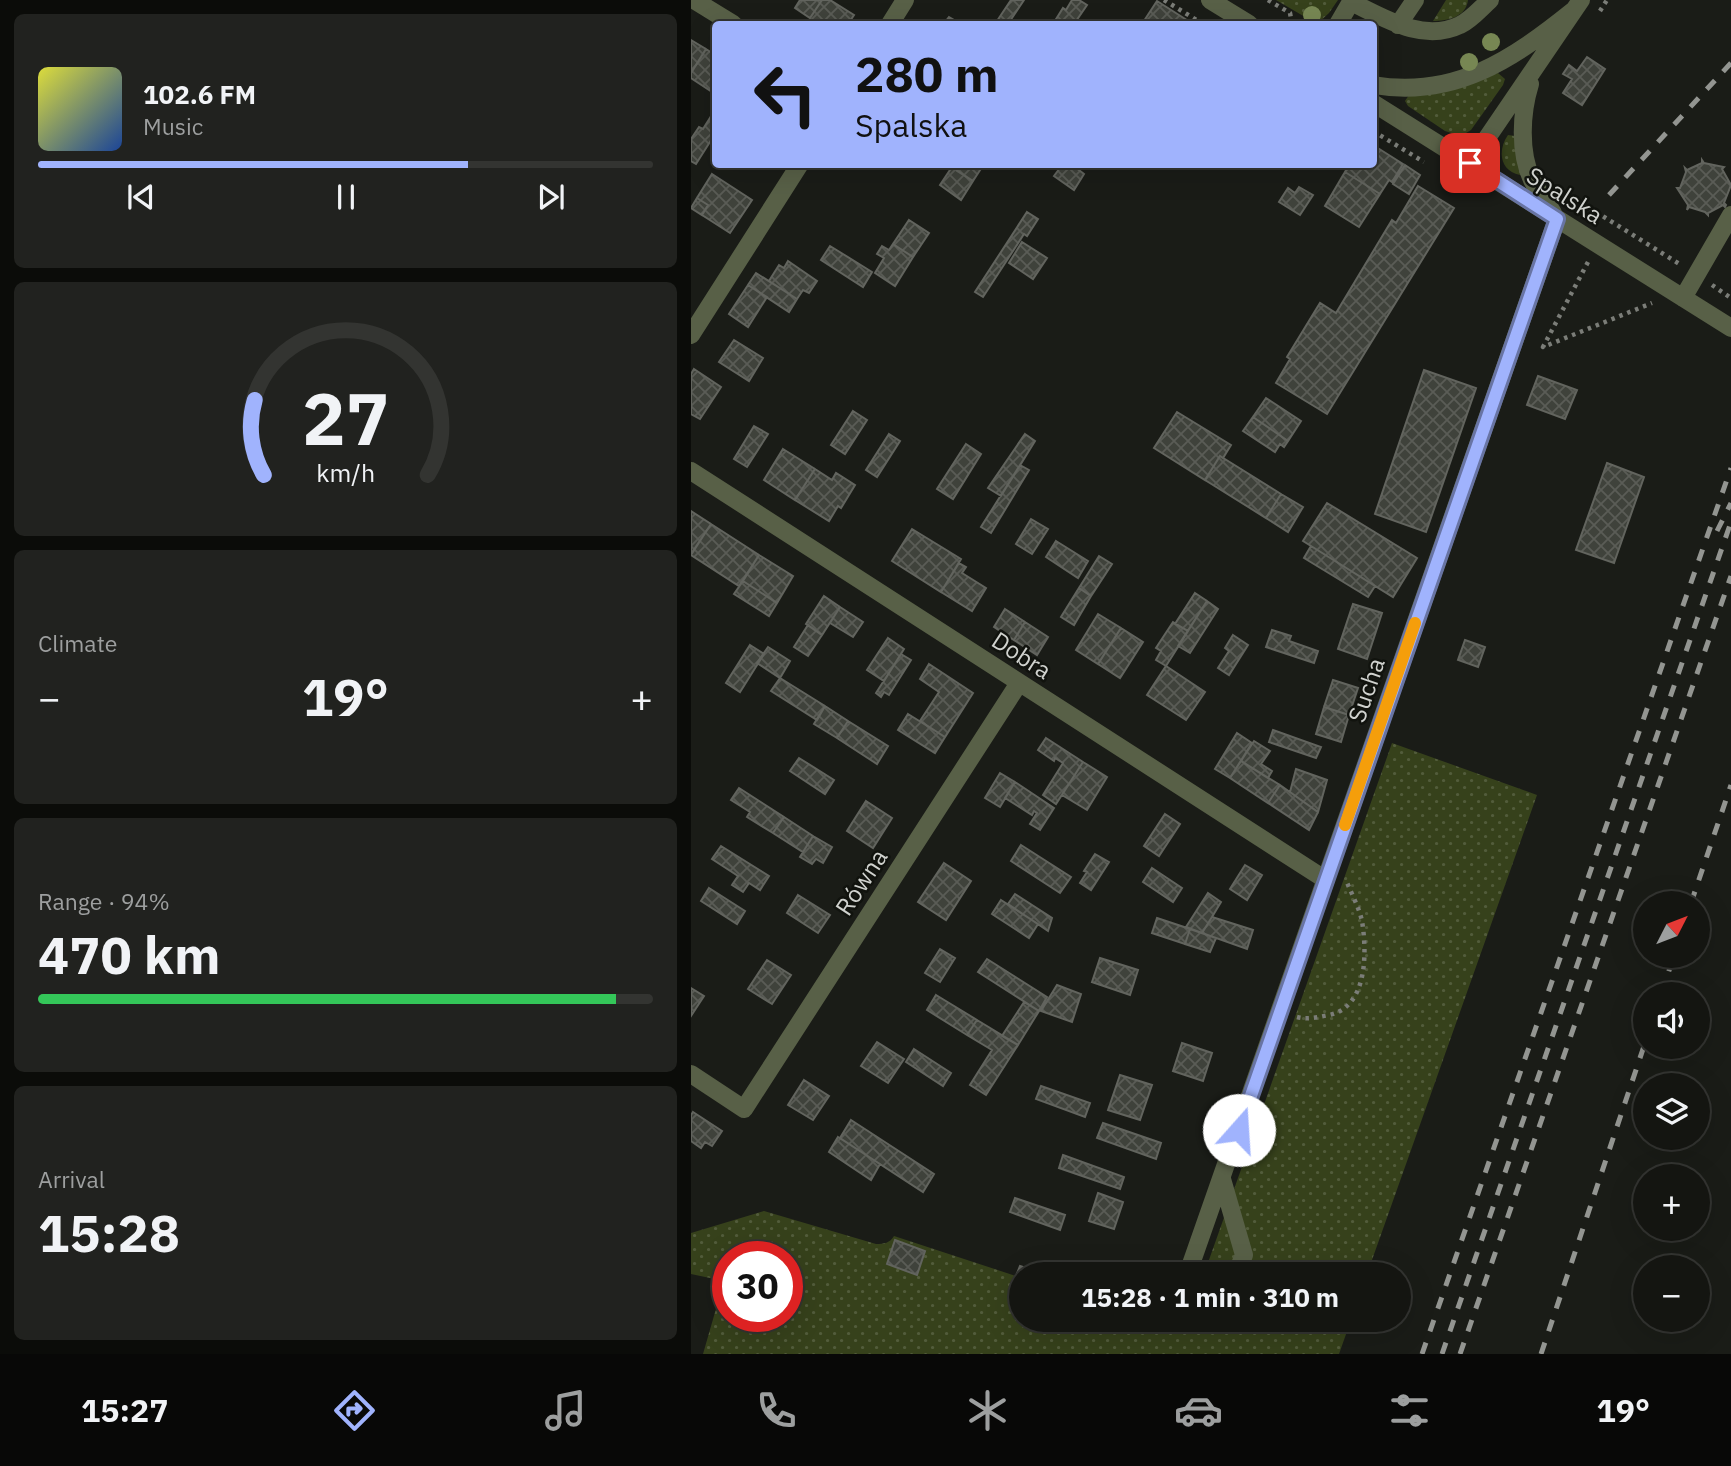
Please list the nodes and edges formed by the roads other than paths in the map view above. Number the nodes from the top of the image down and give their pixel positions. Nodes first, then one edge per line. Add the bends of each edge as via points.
1 (694, 0) edge
2 (905, 0) edge
3 (1210, 0) edge
4 (1415, 0) edge
5 (1490, 0) edge
6 (1352, 1) edge
7 (1577, 5) edge
8 (727, 21) edge
9 (892, 21) edge
10 (1244, 21) edge
11 (1340, 21) edge
12 (1398, 25) junction
13 (1536, 64) junction
14 (1377, 86) edge
15 (1377, 105) edge
16 (1470, 163) junction
17 (797, 168) edge
18 (1731, 215) edge
19 (1557, 219) junction
20 (1683, 298) junction
21 (1731, 328) edge
22 (691, 335) edge
23 (691, 471) edge
24 (1019, 683) junction
25 (1326, 880) junction
26 (691, 1074) edge
27 (1222, 1178) junction
28 (1192, 1262) edge
29 (1241, 1262) edge

1 - 8 street
2 - 9 street
3 - 10 street
4 - 12 street
5 - 12 street via 1461,25 1434,32
6 - 11 street
6 - 12 street
7 - 13 street
7 - 14 street via 1533,43 1466,78 1400,90
13 - 16 street
13 - 19 street via 1523,106 1523,140 1531,179
15 - 16 street, Spalska
16 - 19 street, Spalska
17 - 22 street
18 - 20 street
19 - 20 street, Spalska
19 - 25 street, Sucha
20 - 21 street, Spalska
23 - 24 street, Dobra
24 - 25 street, Dobra
24 - 26 street, Równa via 744,1109
25 - 27 street, Sucha
27 - 28 street, Sucha
27 - 29 street via 1244,1255

